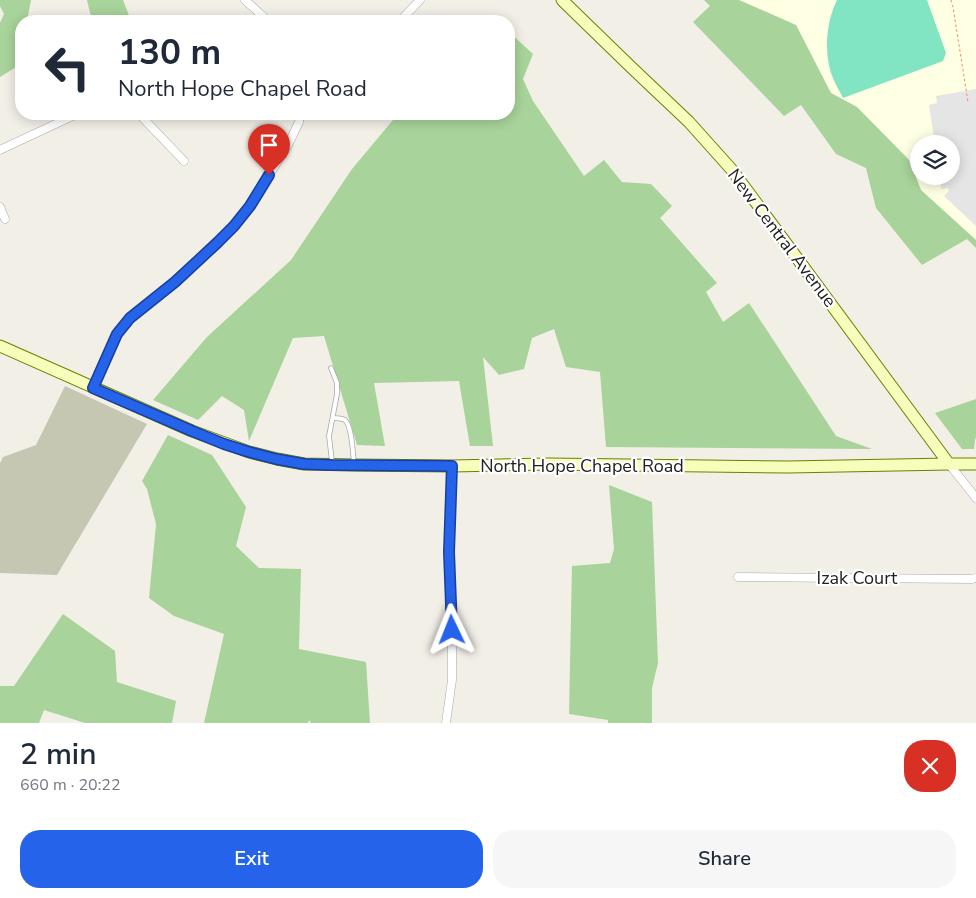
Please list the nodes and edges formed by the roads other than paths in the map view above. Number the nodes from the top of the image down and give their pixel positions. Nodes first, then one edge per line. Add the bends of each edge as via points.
1 (245, 0) edge
2 (420, 0) edge
3 (562, 0) edge
4 (261, 15) edge
5 (406, 15) edge
6 (64, 120) edge
7 (145, 120) edge
8 (299, 122) edge
9 (0, 150) edge
10 (184, 161) dead end
11 (0, 207) edge
12 (5, 219) dead end
13 (0, 346) edge
14 (331, 368) dead end
15 (93, 388) junction
16 (332, 418) junction
17 (949, 464) junction
18 (976, 464) edge
19 (332, 465) junction
20 (354, 465) junction
21 (452, 466) junction
22 (976, 498) edge
23 (738, 577) dead end
24 (976, 578) edge
25 (446, 723) edge

1 - 4 street
2 - 5 street
3 - 17 main road, New Central Avenue via 689,122 732,170
6 - 9 street
7 - 10 street
8 - 15 street via 250,206 234,226 175,282 130,318 117,334
11 - 12 street
13 - 15 main road, North Hope Chapel Road
14 - 16 lane via 337,383
15 - 19 main road, North Hope Chapel Road via 249,452 304,464
16 - 19 lane via 329,436
16 - 20 lane via 340,418 349,426
17 - 18 main road, North Hope Chapel Road
17 - 21 main road, North Hope Chapel Road
17 - 22 street, New Central Avenue
19 - 20 main road, North Hope Chapel Road
20 - 21 main road, North Hope Chapel Road
21 - 25 street via 449,552 452,680
23 - 24 street, Izak Court

